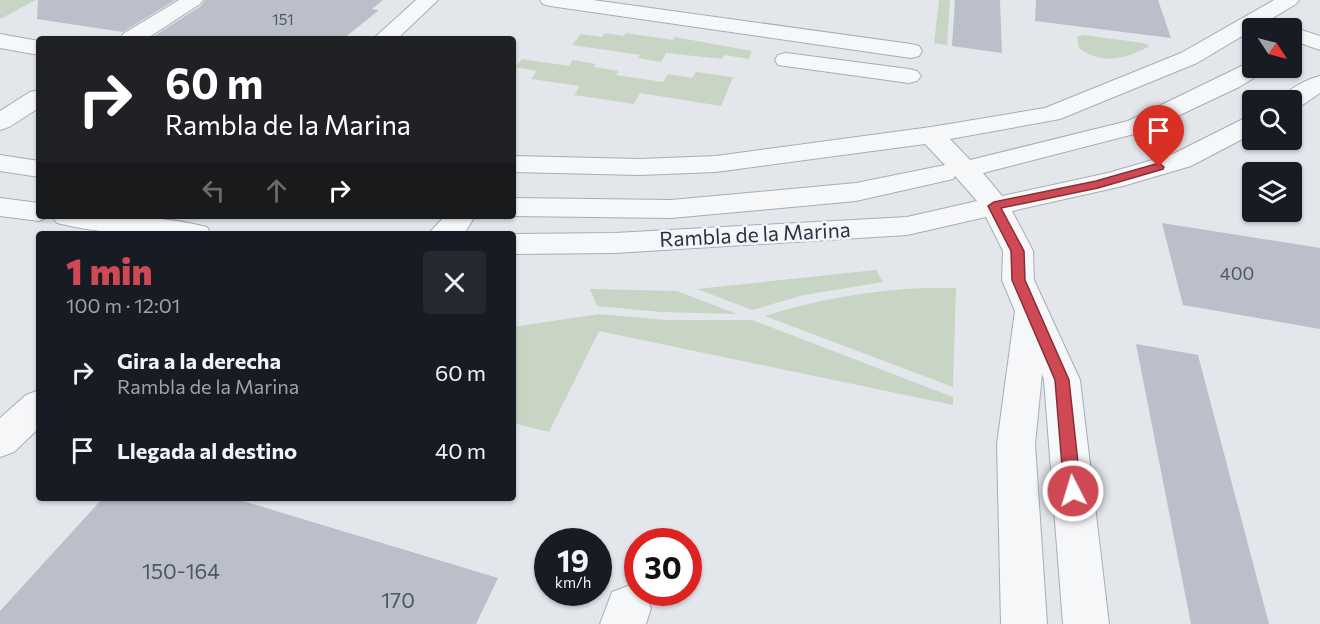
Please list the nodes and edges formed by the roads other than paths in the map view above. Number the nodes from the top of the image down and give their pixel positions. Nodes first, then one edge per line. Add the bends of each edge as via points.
1 (194, 0) edge
2 (428, 0) edge
3 (550, 0) edge
4 (1289, 0) edge
5 (1257, 18) edge
6 (1242, 27) edge
7 (136, 36) edge
8 (387, 36) edge
9 (0, 41) edge
10 (36, 47) edge
11 (911, 51) dead end
12 (786, 60) dead end
13 (1242, 75) edge
14 (909, 76) dead end
15 (1320, 83) edge
16 (1302, 95) edge
17 (36, 99) edge
18 (1, 120) edge
19 (36, 126) edge
20 (1242, 129) edge
21 (931, 135) junction
22 (0, 163) edge
23 (516, 165) edge
24 (977, 166) dead end
25 (36, 169) edge
26 (943, 172) dead end
27 (994, 206) junction
28 (0, 207) edge
29 (516, 207) edge
30 (36, 212) edge
31 (88, 219) edge
32 (458, 219) edge
33 (174, 231) edge
34 (448, 231) edge
35 (516, 244) edge
36 (1031, 312) junction
37 (36, 408) edge
38 (0, 441) edge
39 (1024, 624) edge
40 (1086, 624) edge

1 - 7 street
2 - 8 street
3 - 11 street
4 - 5 street
6 - 21 street via 1189,58 1051,114
9 - 10 street
12 - 14 street
13 - 24 street via 1137,126
15 - 16 street
17 - 18 street
18 - 19 street
20 - 27 street, Rambla de la Marina via 1182,160 1098,184
21 - 23 street via 716,164
21 - 27 street via 979,184
22 - 25 street
26 - 29 street, Rambla de la Marina via 856,192 671,209
27 - 35 street, Rambla de la Marina via 908,226 615,243
27 - 36 street via 1017,251 1018,280
28 - 30 street
31 - 33 street
32 - 34 street
36 - 39 street via 1016,444
36 - 40 street via 1062,380
37 - 38 street

